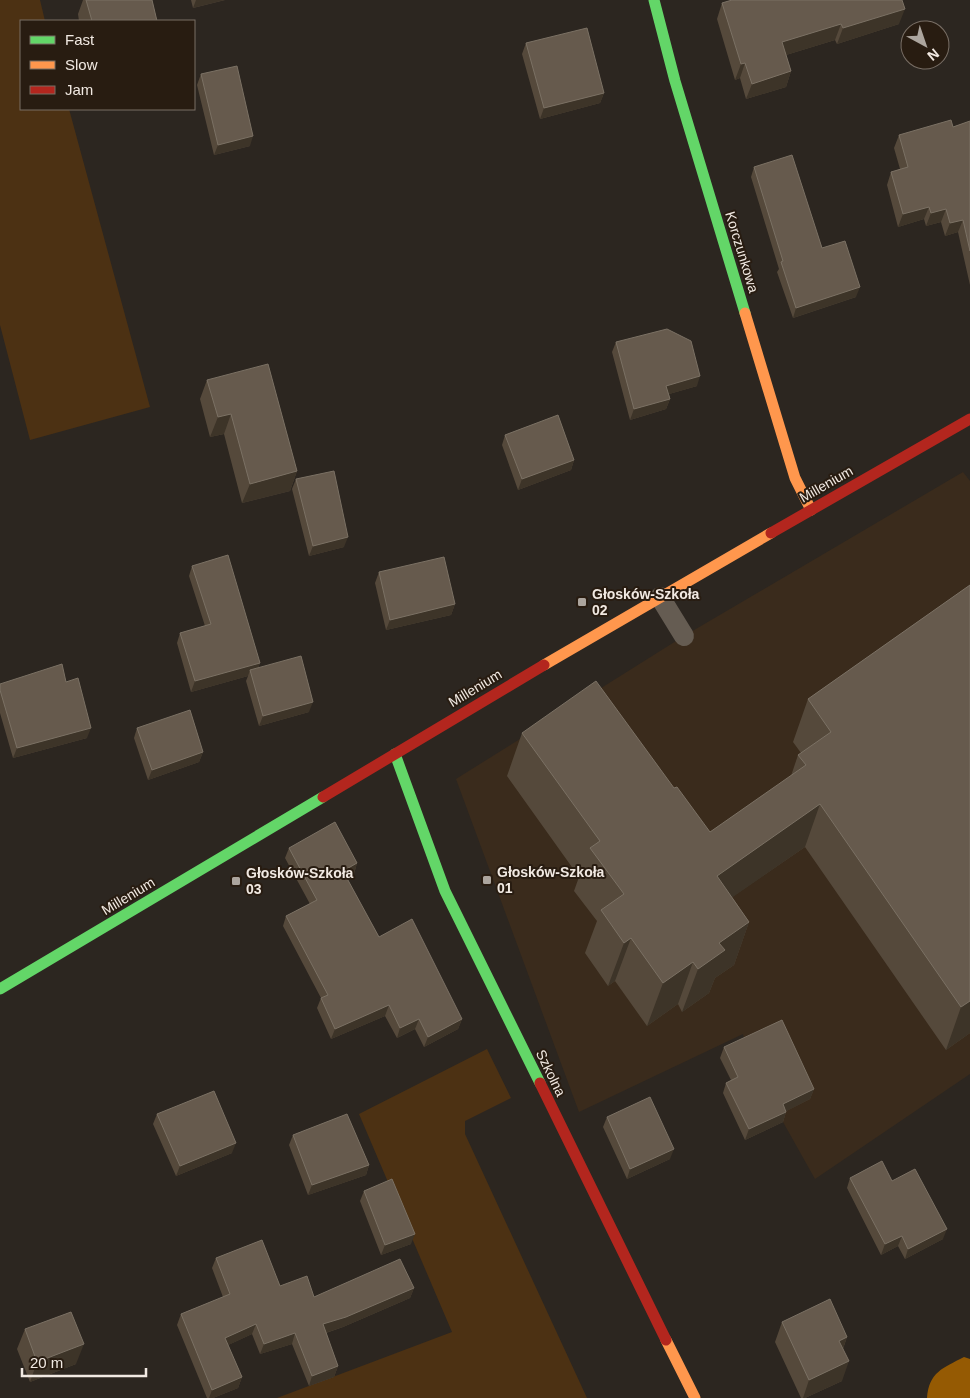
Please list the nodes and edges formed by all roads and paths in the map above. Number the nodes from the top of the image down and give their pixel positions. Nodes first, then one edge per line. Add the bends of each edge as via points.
1 (654, 0) edge
2 (970, 419) edge
3 (811, 510) junction
4 (660, 597) junction
5 (684, 636) dead end
6 (395, 754) junction
7 (0, 989) edge
8 (695, 1398) edge

1 - 3 street, Korczunkowa via 675,81 795,478
2 - 3 street, Millenium
3 - 4 street, Millenium
4 - 5 lane
4 - 6 street, Millenium
6 - 7 street, Millenium
6 - 8 street, Szkolna via 445,891

